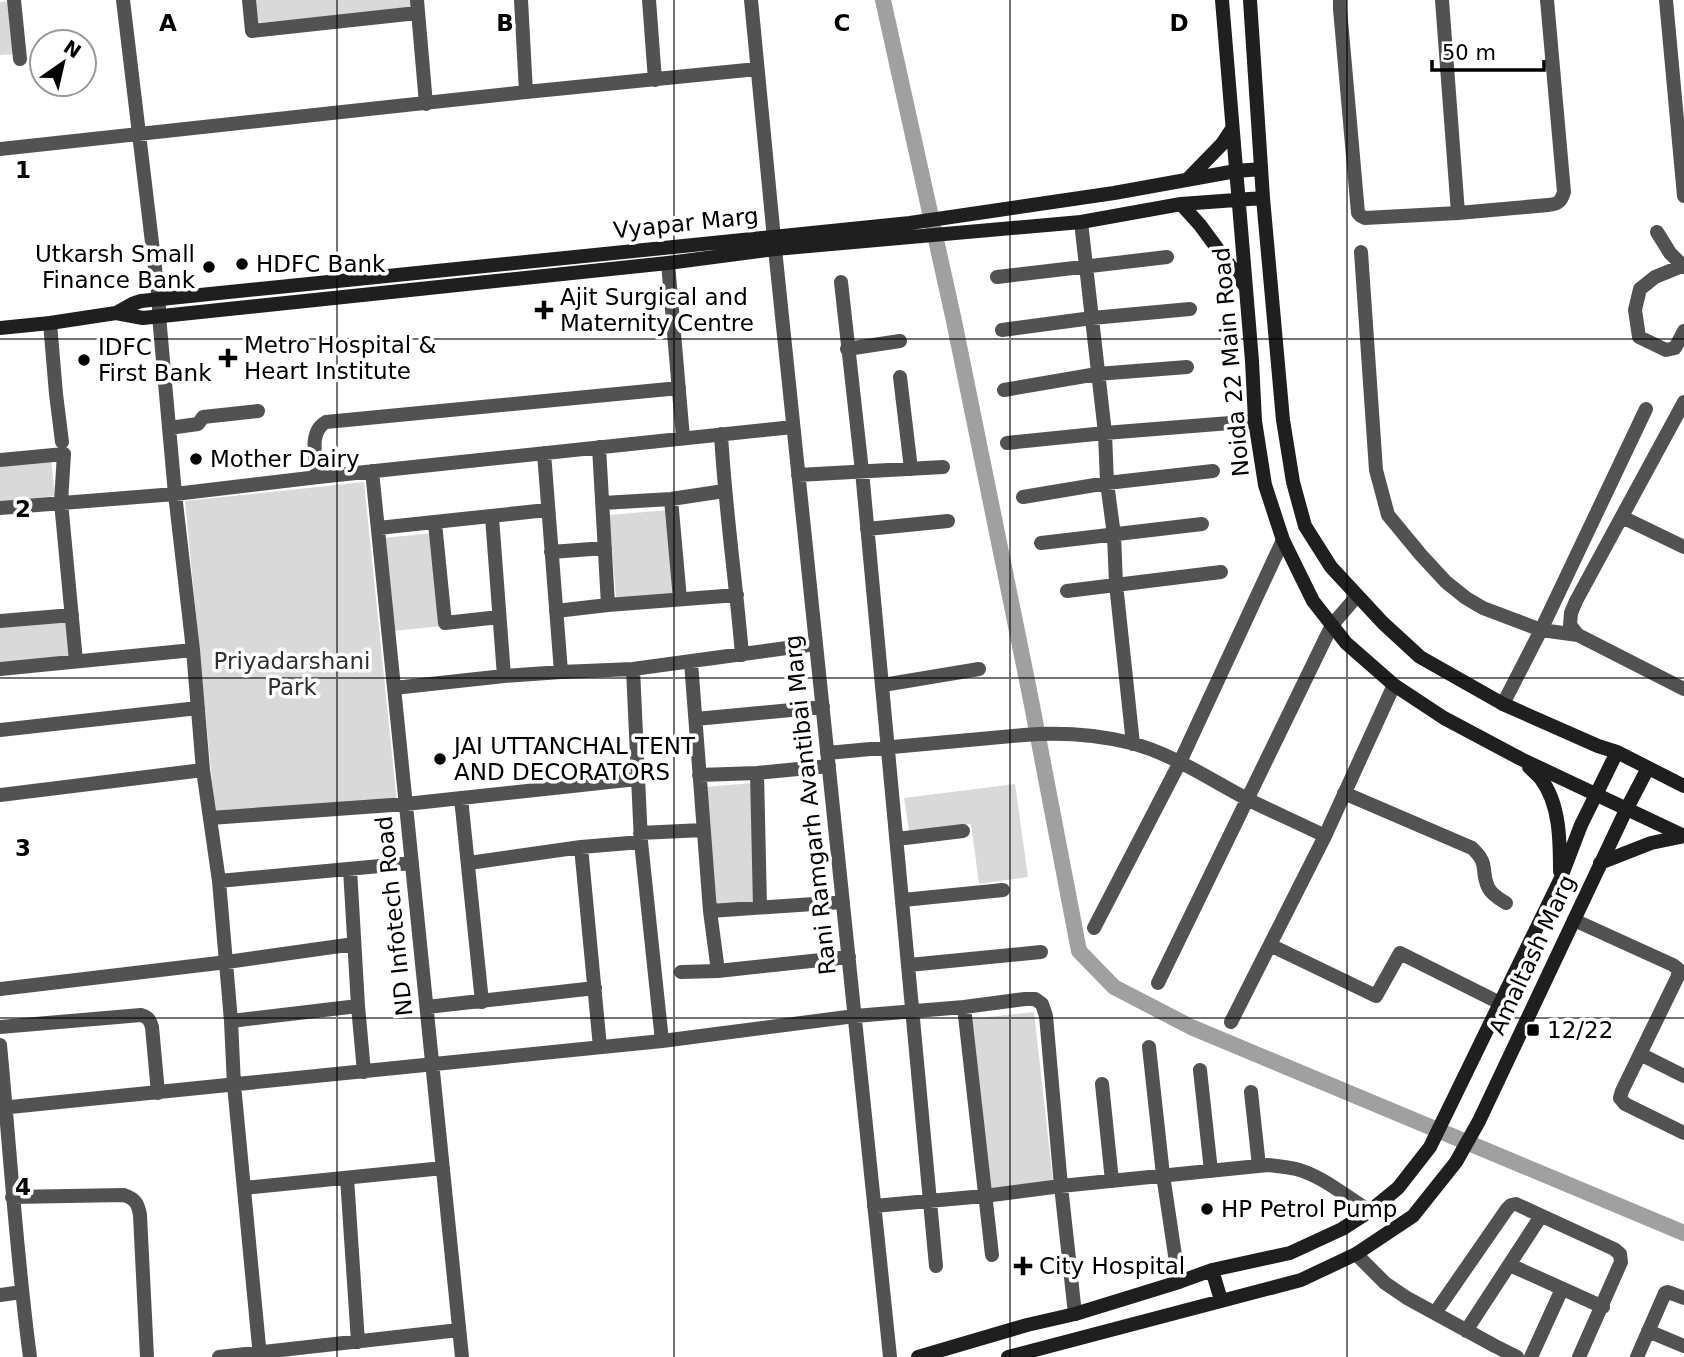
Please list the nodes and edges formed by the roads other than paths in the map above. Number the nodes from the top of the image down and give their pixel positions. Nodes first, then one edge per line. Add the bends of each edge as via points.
1 (14, 0) edge
2 (123, 0) edge
3 (249, 0) edge
4 (522, 0) edge
5 (649, 0) edge
6 (751, 0) edge
7 (1222, 0) edge
8 (1250, 0) edge
9 (1340, 0) edge
10 (1443, 0) edge
11 (1546, 0) edge
12 (1666, 0) edge
13 (417, 7) edge
14 (19, 59) dead end
15 (757, 69) junction
16 (655, 80) junction
17 (526, 92) junction
18 (426, 104) junction
19 (1232, 129) junction
20 (139, 134) junction
21 (0, 149) edge
22 (1261, 169) junction
23 (1236, 172) junction
24 (1187, 180) junction
25 (1684, 196) edge
26 (1263, 198) junction
27 (1239, 200) junction
28 (1181, 205) junction
29 (1458, 213) junction
30 (1081, 222) junction
31 (911, 230) junction
32 (1657, 232) dead end
33 (774, 243) junction
34 (1360, 252) dead end
35 (1167, 257) dead end
36 (668, 263) junction
37 (1087, 266) junction
38 (1683, 267) edge
39 (998, 277) dead end
40 (841, 282) dead end
41 (1246, 287) junction
42 (159, 301) junction
43 (1190, 309) dead end
44 (116, 313) junction
45 (159, 316) junction
46 (1092, 318) junction
47 (50, 323) junction
48 (0, 328) edge
49 (1002, 330) dead end
50 (1684, 331) edge
51 (900, 341) dead end
52 (848, 349) junction
53 (1187, 367) dead end
54 (1097, 374) junction
55 (900, 377) dead end
56 (679, 388) junction
57 (1004, 390) dead end
58 (1684, 402) edge
59 (1646, 409) dead end
60 (258, 411) dead end
61 (1255, 421) junction
62 (793, 427) junction
63 (169, 428) junction
64 (1105, 433) junction
65 (721, 434) junction
66 (683, 439) junction
67 (62, 443) dead end
68 (1007, 443) dead end
69 (598, 447) junction
70 (544, 453) junction
71 (0, 460) edge
72 (943, 467) dead end
73 (911, 469) junction
74 (372, 471) junction
75 (862, 471) junction
76 (1213, 471) dead end
77 (798, 475) junction
78 (318, 477) junction
79 (1107, 483) junction
80 (724, 491) junction
81 (175, 494) junction
82 (1023, 497) dead end
83 (671, 499) junction
84 (61, 502) junction
85 (603, 503) junction
86 (0, 508) edge
87 (547, 510) junction
88 (492, 517) junction
89 (1622, 517) junction
90 (948, 521) dead end
91 (435, 523) junction
92 (1202, 524) dead end
93 (378, 528) junction
94 (867, 529) junction
95 (1114, 535) junction
96 (1283, 540) junction
97 (1041, 543) dead end
98 (1684, 547) edge
99 (605, 548) junction
100 (551, 552) junction
101 (1222, 572) dead end
102 (1116, 584) junction
103 (1067, 591) dead end
104 (737, 595) junction
105 (1357, 596) junction
106 (680, 599) junction
107 (608, 605) junction
108 (556, 611) junction
109 (72, 614) junction
110 (499, 617) junction
111 (0, 621) edge
112 (1332, 625) junction
113 (1541, 630) junction
114 (1578, 635) junction
115 (816, 645) junction
116 (193, 650) junction
117 (743, 655) junction
118 (76, 661) junction
119 (691, 662) junction
120 (0, 669) edge
121 (633, 669) junction
122 (979, 669) dead end
123 (561, 672) junction
124 (504, 676) junction
125 (883, 685) junction
126 (1394, 685) junction
127 (394, 688) junction
128 (1684, 689) edge
129 (1503, 704) junction
130 (822, 707) junction
131 (198, 708) junction
132 (696, 719) junction
133 (0, 730) edge
134 (1133, 744) junction
135 (888, 747) junction
136 (1617, 752) junction
137 (1521, 759) junction
138 (828, 760) junction
139 (1180, 762) junction
140 (1648, 768) junction
141 (203, 770) junction
142 (757, 773) junction
143 (699, 775) junction
144 (637, 779) junction
145 (1684, 786) edge
146 (1345, 793) junction
147 (0, 795) edge
148 (1595, 796) junction
149 (461, 798) junction
150 (1247, 799) junction
151 (406, 804) junction
152 (1626, 810) junction
153 (210, 818) junction
154 (703, 830) junction
155 (963, 831) dead end
156 (1325, 836) junction
157 (1684, 836) edge
158 (641, 838) junction
159 (897, 839) junction
160 (582, 847) junction
161 (412, 863) junction
162 (469, 863) junction
163 (1600, 863) junction
164 (350, 869) junction
165 (1560, 880) junction
166 (219, 881) junction
167 (1003, 890) dead end
168 (903, 900) junction
169 (843, 902) junction
170 (1506, 903) dead end
171 (760, 907) junction
172 (710, 911) junction
173 (1574, 920) junction
174 (1094, 928) dead end
175 (354, 944) junction
176 (1270, 945) junction
177 (1041, 952) dead end
178 (849, 957) junction
179 (227, 962) junction
180 (909, 965) junction
181 (718, 971) junction
182 (681, 972) dead end
183 (1158, 983) dead end
184 (595, 988) junction
185 (0, 989) edge
186 (482, 1002) junction
187 (1500, 1003) junction
188 (358, 1006) junction
189 (426, 1007) junction
190 (964, 1007) junction
191 (913, 1011) junction
192 (855, 1016) junction
193 (231, 1021) junction
194 (1231, 1022) dead end
195 (0, 1027) edge
196 (662, 1041) junction
197 (0, 1045) edge
198 (600, 1047) junction
199 (1149, 1047) dead end
200 (1640, 1054) junction
201 (432, 1065) junction
202 (1200, 1070) dead end
203 (364, 1072) junction
204 (1684, 1076) edge
205 (1102, 1084) dead end
206 (234, 1085) junction
207 (1251, 1092) dead end
208 (158, 1093) junction
209 (3, 1108) edge
210 (1684, 1133) edge
211 (1259, 1166) junction
212 (443, 1168) junction
213 (1211, 1171) junction
214 (1163, 1175) junction
215 (347, 1178) junction
216 (1112, 1181) junction
217 (1061, 1186) junction
218 (244, 1188) junction
219 (984, 1196) junction
220 (12, 1197) junction
221 (931, 1200) junction
222 (874, 1206) junction
223 (1370, 1211) junction
224 (1541, 1216) junction
225 (1356, 1254) junction
226 (992, 1255) dead end
227 (1510, 1265) junction
228 (936, 1266) dead end
229 (1212, 1270) junction
230 (1179, 1282) junction
231 (1562, 1289) junction
232 (22, 1292) junction
233 (0, 1295) edge
234 (1684, 1298) edge
235 (1221, 1300) junction
236 (1602, 1307) junction
237 (1075, 1314) junction
238 (1435, 1314) junction
239 (459, 1331) junction
240 (1466, 1331) junction
241 (1648, 1331) junction
242 (358, 1342) junction
243 (1684, 1346) edge
244 (1032, 1354) edge
245 (260, 1355) edge
246 (1515, 1356) edge
247 (30, 1357) edge
248 (147, 1357) edge
249 (219, 1357) edge
250 (462, 1357) edge
251 (890, 1357) edge
252 (918, 1357) edge
253 (1008, 1357) edge
254 (1531, 1357) edge
255 (1579, 1357) edge
256 (1637, 1357) edge

1 - 14 street
2 - 20 street
3 - 13 street via 252,31
4 - 17 street
5 - 16 street
6 - 15 street, Rani Ramgarh Avantibai Marg
7 - 19 street, Noida 22 Main Road
8 - 22 street, Noida 22 Main Road
9 - 29 street via 1358,213 1365,218
10 - 29 street
11 - 29 street via 1562,200
12 - 25 street
13 - 18 street
15 - 16 street
15 - 33 street, Rani Ramgarh Avantibai Marg
16 - 17 street
17 - 18 street
18 - 20 street
19 - 23 street, Noida 22 Main Road
19 - 24 street
20 - 21 street
20 - 42 street
22 - 23 street, Vyapar Marg
22 - 26 street, Noida 22 Main Road
23 - 24 street, Vyapar Marg
23 - 27 street, Noida 22 Main Road
24 - 31 street, Vyapar Marg via 947,218
26 - 27 street, Vyapar Marg
26 - 105 street, Noida 22 Main Road via 1293,482 1305,526 1331,567
27 - 28 street, Vyapar Marg
27 - 41 street, Noida 22 Main Road
28 - 30 street, Vyapar Marg
28 - 41 street
30 - 31 street, Vyapar Marg via 958,233
30 - 37 street
31 - 33 street, Vyapar Marg
32 - 38 street
33 - 36 street, Vyapar Marg
33 - 42 street, Vyapar Marg
33 - 62 street, Rani Ramgarh Avantibai Marg
34 - 113 street via 1376,470 1388,515 1446,582 1466,598
35 - 37 street
36 - 45 street, Vyapar Marg
36 - 56 street
37 - 39 street
37 - 46 street
38 - 50 street via 1655,277 1640,289 1635,310 1639,337 1666,350 1675,348
40 - 52 street
41 - 61 street, Noida 22 Main Road
42 - 44 street, Vyapar Marg via 141,301
42 - 45 street
43 - 46 street
44 - 45 street, Vyapar Marg via 136,318
44 - 47 street, Vyapar Marg
45 - 63 street
46 - 49 street
46 - 54 street
47 - 48 street, Vyapar Marg
47 - 67 street
51 - 52 street
52 - 75 street
53 - 54 street
54 - 57 street
54 - 64 street
55 - 73 street
56 - 66 street
56 - 78 street via 326,422 316,433
58 - 89 street
59 - 113 street
60 - 63 street via 203,417 198,424
61 - 64 street
61 - 96 street, Noida 22 Main Road via 1265,485
62 - 65 street
62 - 77 street, Rani Ramgarh Avantibai Marg
63 - 81 street
64 - 68 street
64 - 79 street
65 - 66 street
65 - 80 street
66 - 69 street
69 - 70 street
69 - 85 street
70 - 74 street
70 - 87 street
71 - 84 street via 64,454
72 - 73 street
73 - 75 street
74 - 78 street
74 - 93 street, ND Infotech Road
75 - 77 street
75 - 94 street
76 - 79 street
77 - 115 street, Rani Ramgarh Avantibai Marg
78 - 81 street
79 - 82 street
79 - 95 street
80 - 83 street
80 - 104 street
81 - 84 street
81 - 116 street
83 - 85 street
83 - 106 street
84 - 86 street
84 - 109 street
85 - 99 street
87 - 88 street
87 - 100 street
88 - 91 street
88 - 110 street
89 - 98 street
89 - 114 street via 1571,613 1570,625
90 - 94 street
91 - 93 street
91 - 110 street via 445,623
92 - 95 street
93 - 127 street, ND Infotech Road
94 - 125 street
95 - 97 street
95 - 102 street
96 - 112 street, Noida 22 Main Road via 1313,601
96 - 139 street
99 - 100 street
99 - 107 street
100 - 108 street
101 - 102 street
102 - 103 street
102 - 134 street
104 - 106 street
104 - 117 street
105 - 112 street
105 - 129 street, Noida 22 Main Road via 1420,657
106 - 107 street
107 - 108 street
108 - 123 street
109 - 111 street
109 - 118 street
110 - 124 street
112 - 126 street, Noida 22 Main Road
112 - 150 street
113 - 114 street
113 - 129 street
114 - 128 street
115 - 117 street
115 - 130 street, Rani Ramgarh Avantibai Marg
116 - 118 street
116 - 131 street
117 - 119 street
118 - 120 street
119 - 121 street
119 - 132 street
121 - 123 street
121 - 144 street
122 - 125 street
123 - 124 street
124 - 127 street
125 - 135 street
126 - 137 street, Noida 22 Main Road
126 - 146 street
127 - 151 street, ND Infotech Road
129 - 136 street, Noida 22 Main Road
130 - 132 street
130 - 138 street, Rani Ramgarh Avantibai Marg
131 - 133 street
131 - 141 street
132 - 143 street
134 - 135 street via 1056,733
134 - 139 street
135 - 138 street
135 - 159 street
136 - 140 street, Noida 22 Main Road
136 - 148 street, Amaltash Marg
137 - 148 street, Noida 22 Main Road
137 - 165 street via 1541,779 1554,806
138 - 142 street
138 - 169 street, Rani Ramgarh Avantibai Marg
139 - 150 street
139 - 174 street
140 - 145 street, Noida 22 Main Road
140 - 152 street, Amaltash Marg
141 - 147 street
141 - 153 street
142 - 143 street
142 - 171 street
143 - 154 street
144 - 149 street
144 - 158 street
146 - 156 street
146 - 170 street via 1472,848 1485,864 1488,887
148 - 152 street, Noida 22 Main Road
148 - 165 street, Amaltash Marg
149 - 151 street
149 - 162 street
150 - 156 street
150 - 183 street
151 - 153 street
151 - 161 street, ND Infotech Road
152 - 157 street, Noida 22 Main Road
152 - 163 street, Amaltash Marg
153 - 166 street
154 - 158 street
154 - 172 street
155 - 159 street
156 - 176 street
157 - 163 street
158 - 160 street
158 - 196 street
159 - 168 street
160 - 162 street
160 - 184 street
161 - 164 street
161 - 189 street, ND Infotech Road
162 - 186 street
163 - 173 street, Amaltash Marg
164 - 166 street
164 - 175 street
165 - 187 street, Amaltash Marg
166 - 179 street
167 - 168 street
168 - 180 street
169 - 171 street
169 - 178 street, Rani Ramgarh Avantibai Marg
171 - 172 street
172 - 181 street
173 - 200 street via 1678,969
173 - 225 street, Amaltash Marg via 1456,1162 1413,1216
175 - 179 street
175 - 188 street
176 - 187 street via 1376,996 1400,953
176 - 194 street
177 - 180 street
178 - 181 street
178 - 192 street, Rani Ramgarh Avantibai Marg
179 - 185 street
179 - 193 street
180 - 191 street
181 - 182 street
184 - 186 street
184 - 198 street
186 - 189 street
187 - 223 street, Amaltash Marg via 1430,1147 1398,1188
188 - 193 street
188 - 203 street
189 - 201 street, ND Infotech Road
190 - 191 street
190 - 217 street via 1025,999 1042,1004
190 - 219 street
191 - 192 street
191 - 221 street
192 - 196 street
192 - 222 street, Rani Ramgarh Avantibai Marg
193 - 206 street
195 - 208 street via 146,1017 152,1027
196 - 198 street
197 - 209 street
198 - 201 street
199 - 214 street
200 - 204 street
200 - 210 street via 1620,1098
201 - 203 street
201 - 212 street, ND Infotech Road
202 - 213 street
203 - 206 street
205 - 216 street
206 - 208 street
206 - 218 street
207 - 211 street
208 - 209 street
209 - 220 street
211 - 213 street
211 - 223 street via 1296,1169 1321,1179
212 - 215 street
212 - 239 street, ND Infotech Road
213 - 214 street
214 - 216 street
214 - 230 street
215 - 218 street
215 - 242 street
216 - 217 street
217 - 219 street
217 - 237 street
218 - 245 street
219 - 221 street
219 - 226 street
220 - 232 street
220 - 248 street via 124,1195 134,1199 140,1215
221 - 222 street
221 - 228 street
222 - 251 street, Rani Ramgarh Avantibai Marg
223 - 229 street, Amaltash Marg via 1290,1253
224 - 227 street
224 - 236 street via 1620,1254 1621,1262
224 - 238 street via 1511,1205
225 - 235 street, Amaltash Marg via 1301,1280
225 - 238 street via 1385,1283
227 - 231 street
227 - 240 street
229 - 230 street, Amaltash Marg
229 - 235 street
230 - 237 street, Amaltash Marg
231 - 236 street
231 - 254 street
232 - 233 street
232 - 247 street
234 - 241 street via 1665,1293
235 - 244 street, Amaltash Marg
236 - 255 street
237 - 252 street, Amaltash Marg
238 - 240 street
239 - 242 street
239 - 250 street, ND Infotech Road
240 - 246 street
241 - 243 street
241 - 256 street
242 - 245 street
244 - 253 street, Amaltash Marg
245 - 249 street

